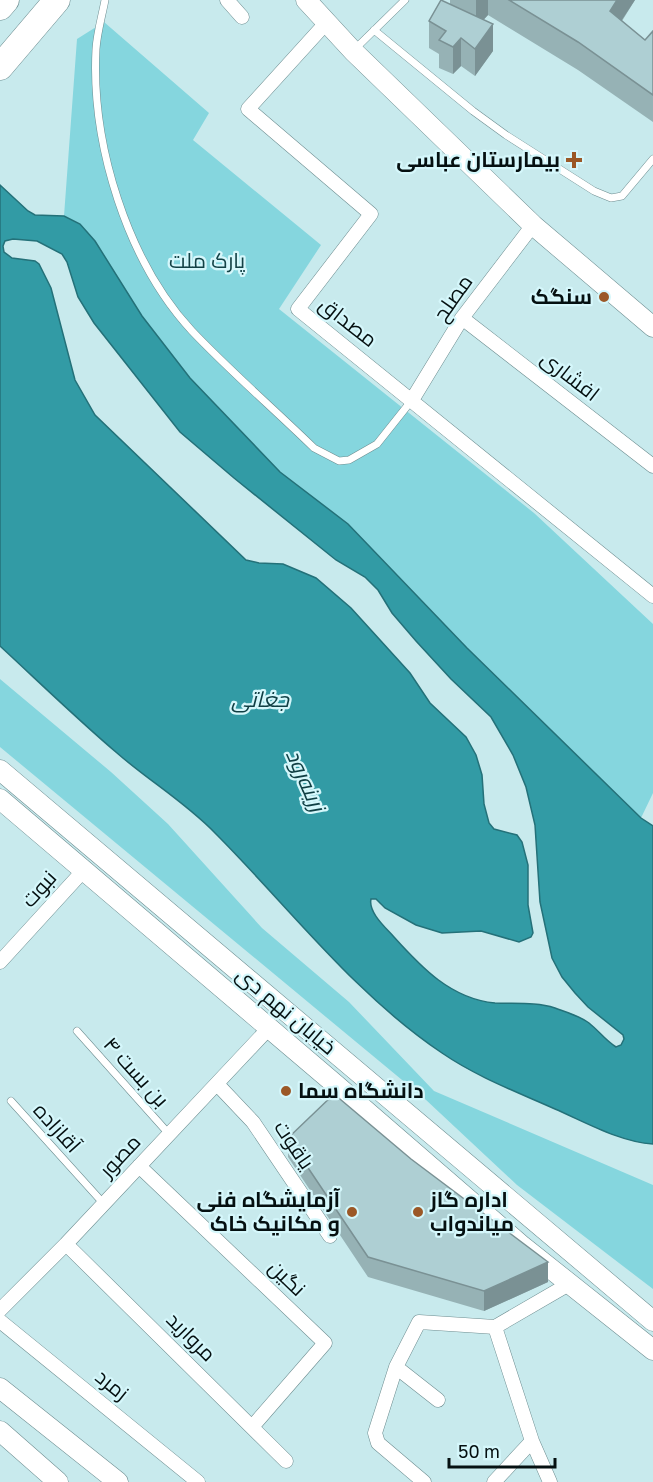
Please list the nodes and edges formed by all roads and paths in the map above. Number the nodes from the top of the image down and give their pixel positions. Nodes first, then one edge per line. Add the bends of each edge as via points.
1 (6, 0) edge
2 (57, 0) edge
3 (105, 0) edge
4 (227, 0) edge
5 (306, 0) edge
6 (405, 0) edge
7 (0, 7) edge
8 (242, 17) dead end
9 (326, 23) junction
10 (374, 30) junction
11 (353, 51) junction
12 (0, 67) edge
13 (653, 159) edge
14 (533, 225) junction
15 (462, 318) junction
16 (653, 327) edge
17 (412, 400) junction
18 (653, 466) edge
19 (653, 596) edge
20 (0, 770) edge
21 (0, 799) edge
22 (84, 870) junction
23 (0, 962) edge
24 (285, 1010) junction
25 (269, 1028) junction
26 (77, 1031) dead end
27 (217, 1084) junction
28 (11, 1101) dead end
29 (169, 1134) junction
30 (139, 1166) junction
31 (104, 1204) junction
32 (330, 1236) dead end
33 (66, 1244) junction
34 (569, 1284) junction
35 (0, 1310) edge
36 (0, 1321) edge
37 (653, 1321) edge
38 (495, 1327) junction
39 (653, 1350) edge
40 (396, 1367) junction
41 (0, 1388) edge
42 (438, 1400) dead end
43 (252, 1427) junction
44 (0, 1431) edge
45 (532, 1441) junction
46 (286, 1461) dead end
47 (58, 1482) edge
48 (118, 1482) edge
49 (198, 1482) edge
50 (424, 1482) edge
51 (494, 1482) edge
52 (550, 1482) edge

1 - 7 highway
2 - 12 highway
3 - 17 lane via 96,47 96,87 108,167 131,236 156,285 191,331 314,448 339,461 349,460 377,444
4 - 8 street
5 - 9 main road
6 - 10 lane
9 - 11 main road
9 - 17 street, مصداق via 248,108 371,214 298,309
10 - 11 lane
10 - 13 lane via 473,111 594,191 611,198 622,196
11 - 14 main road
14 - 15 street, مصلح
14 - 16 main road
15 - 17 street, مصلح
15 - 18 street, افشاری
17 - 19 street, مصداق
20 - 24 main road, خیابان نهم دی
21 - 22 main road, خیابان نهم دی
22 - 23 street, نبوت
22 - 25 main road, خیابان نهم دی
24 - 25 main road
24 - 37 main road, خیابان نهم دی
25 - 27 street, مصور
25 - 34 main road, خیابان نهم دی
26 - 29 lane, بن بست ۴
27 - 29 street, مصور
27 - 32 street, یاقوت via 253,1122
28 - 31 lane, آقازاده
29 - 30 street, مصور
30 - 31 street, مصور
30 - 43 street, نگین via 325,1343
31 - 33 street, مصور
33 - 35 street, مصور
33 - 43 street, مروارید
34 - 38 street
34 - 39 main road, خیابان نهم دی
36 - 49 street, زمرد
38 - 40 street via 419,1322
38 - 45 street
40 - 42 street
40 - 50 street via 375,1433 378,1443
41 - 48 main road
43 - 46 street, مروارید
44 - 47 main road
45 - 51 street
45 - 52 street

